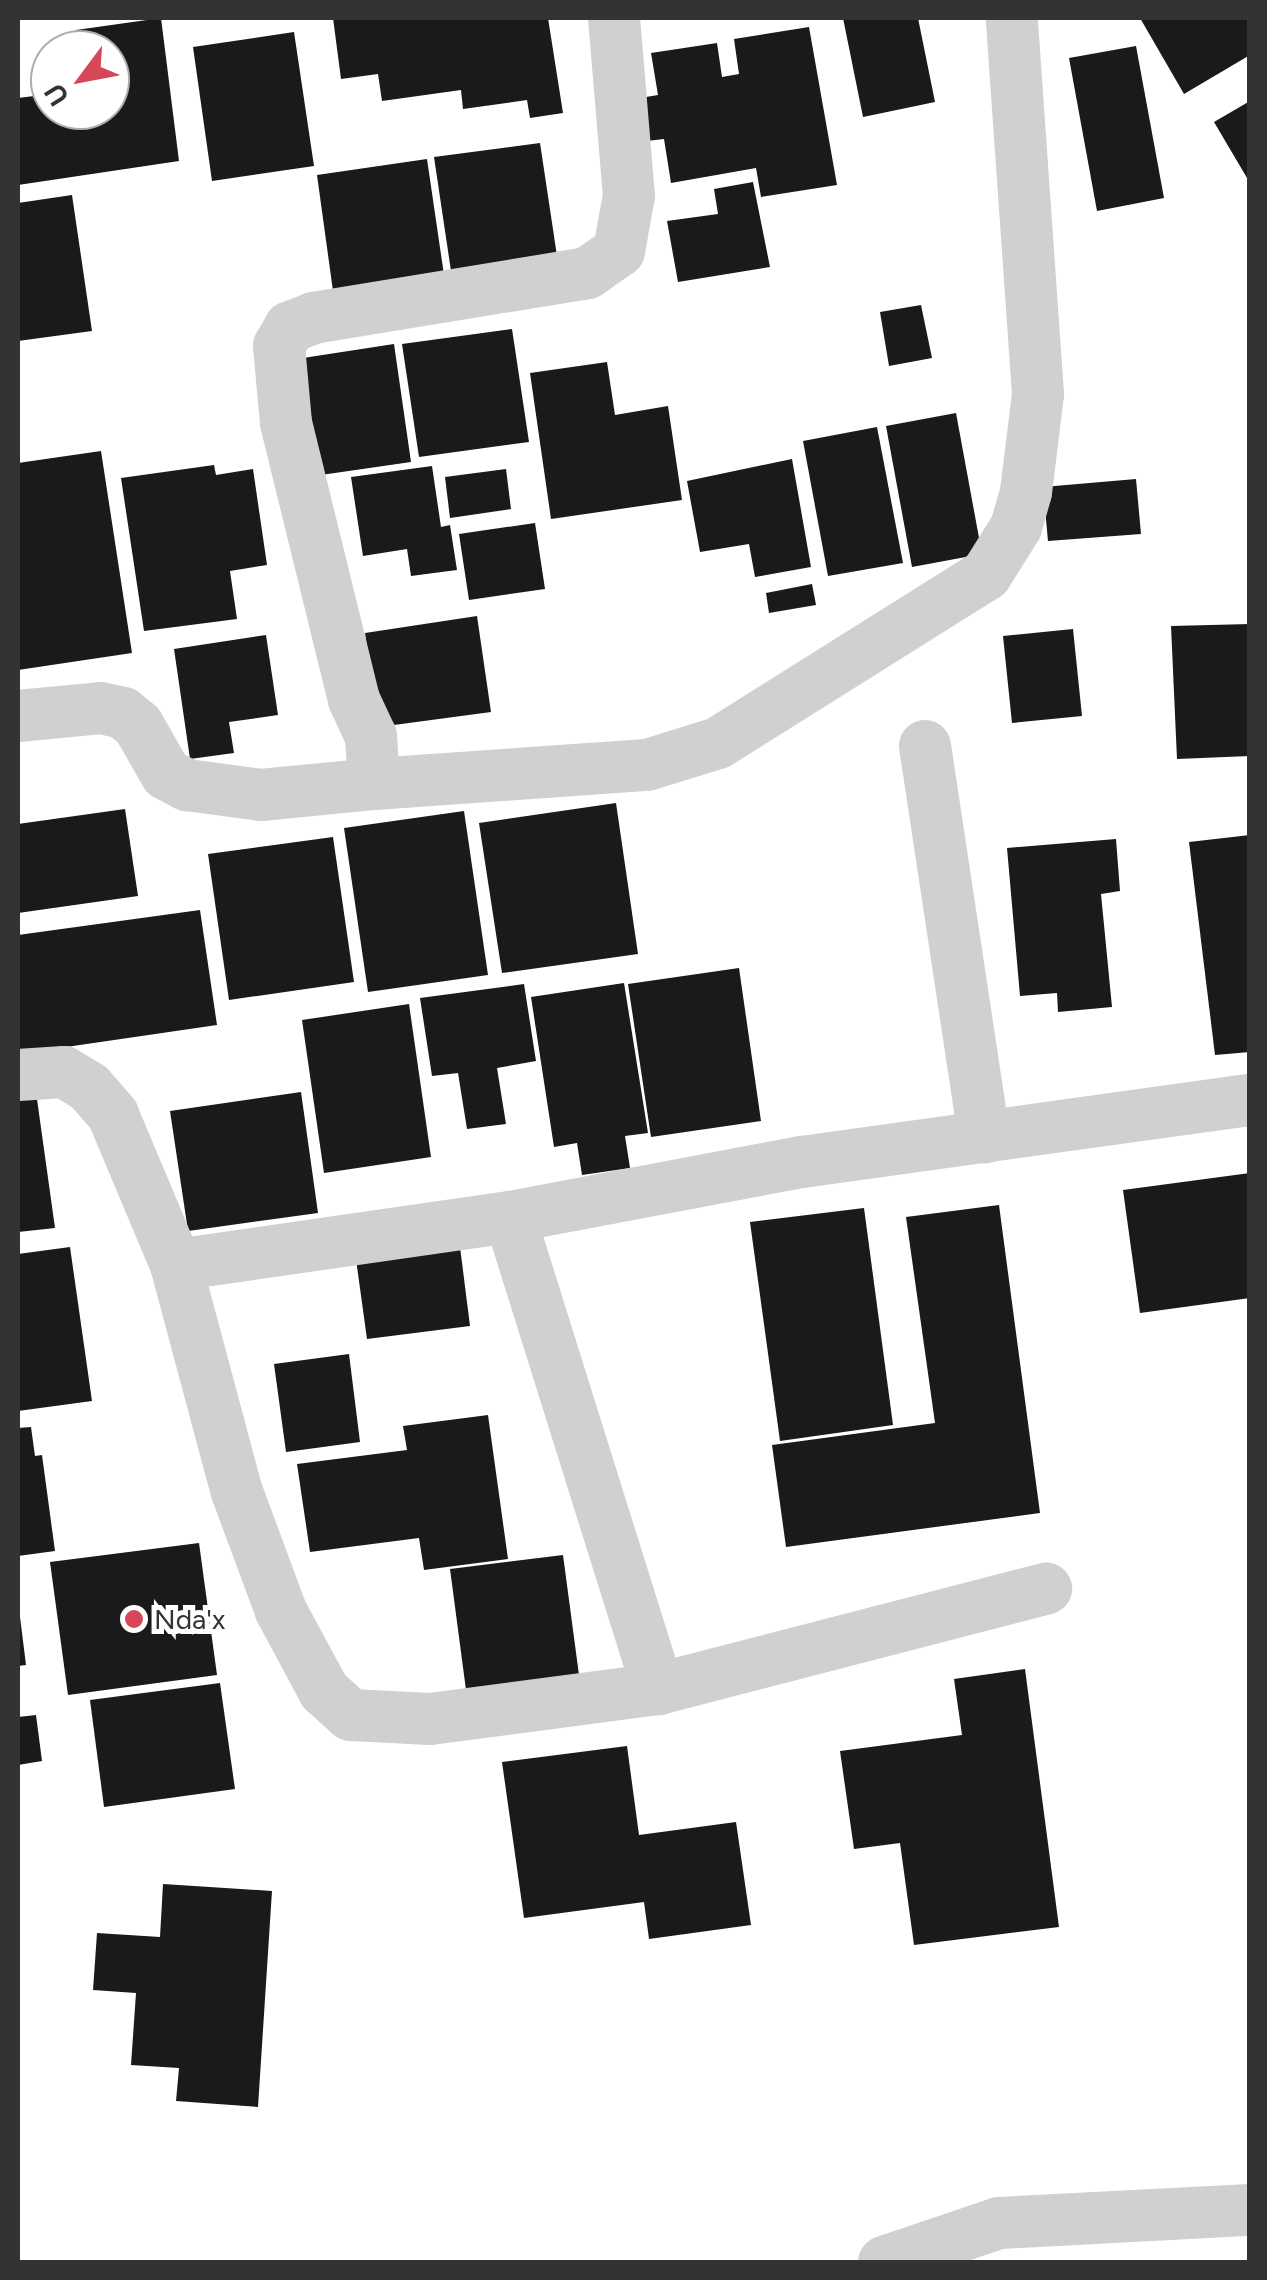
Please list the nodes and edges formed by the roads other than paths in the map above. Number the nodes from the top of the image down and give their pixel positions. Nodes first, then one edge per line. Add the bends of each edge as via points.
1 (614, 18) edge
2 (1012, 18) edge
3 (18, 716) edge
4 (925, 746) dead end
5 (374, 784) junction
6 (18, 1075) edge
7 (1250, 1100) edge
8 (984, 1138) junction
9 (510, 1216) junction
10 (176, 1265) junction
11 (1046, 1589) dead end
12 (658, 1689) junction
13 (1250, 2210) edge
14 (884, 2262) edge

1 - 5 street via 629,195 620,251 588,273 314,318 290,328 279,346 286,423 354,700 370,736
2 - 5 street via 1038,394 1016,527 986,575 718,743 647,764
3 - 5 street via 123,712 166,774 187,784 261,795
4 - 8 street
6 - 10 street via 64,1072 101,1101
7 - 8 street
8 - 9 street via 802,1162
9 - 10 street
9 - 12 street
10 - 12 street via 237,1492 281,1611 324,1691 351,1715 430,1718
11 - 12 street
13 - 14 street via 999,2223

